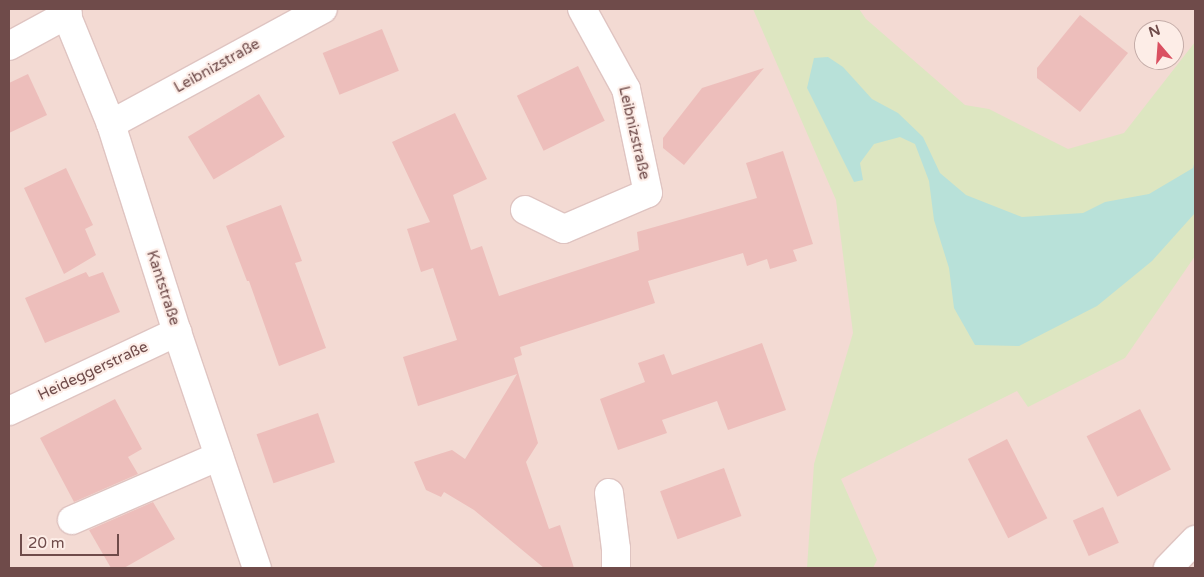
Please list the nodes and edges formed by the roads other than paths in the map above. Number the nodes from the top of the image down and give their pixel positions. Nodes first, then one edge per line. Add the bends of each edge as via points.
1 (323, 9) edge
2 (582, 9) edge
3 (66, 12) edge
4 (9, 46) edge
5 (111, 124) junction
6 (525, 210) dead end
7 (177, 332) junction
8 (9, 411) edge
9 (219, 456) junction
10 (609, 493) dead end
11 (72, 520) dead end
12 (1195, 540) edge
13 (257, 568) edge
14 (616, 568) edge
15 (1168, 568) edge

1 - 5 street, Leibnizstraße
2 - 6 street, Leibnizstraße via 626,89 648,193 564,229
3 - 4 street
3 - 5 street, Kantstraße
5 - 7 street, Kantstraße
7 - 8 street, Heideggerstraße
7 - 9 street, Kantstraße
9 - 11 street
9 - 13 street, Kantstraße
10 - 14 street
12 - 15 street

